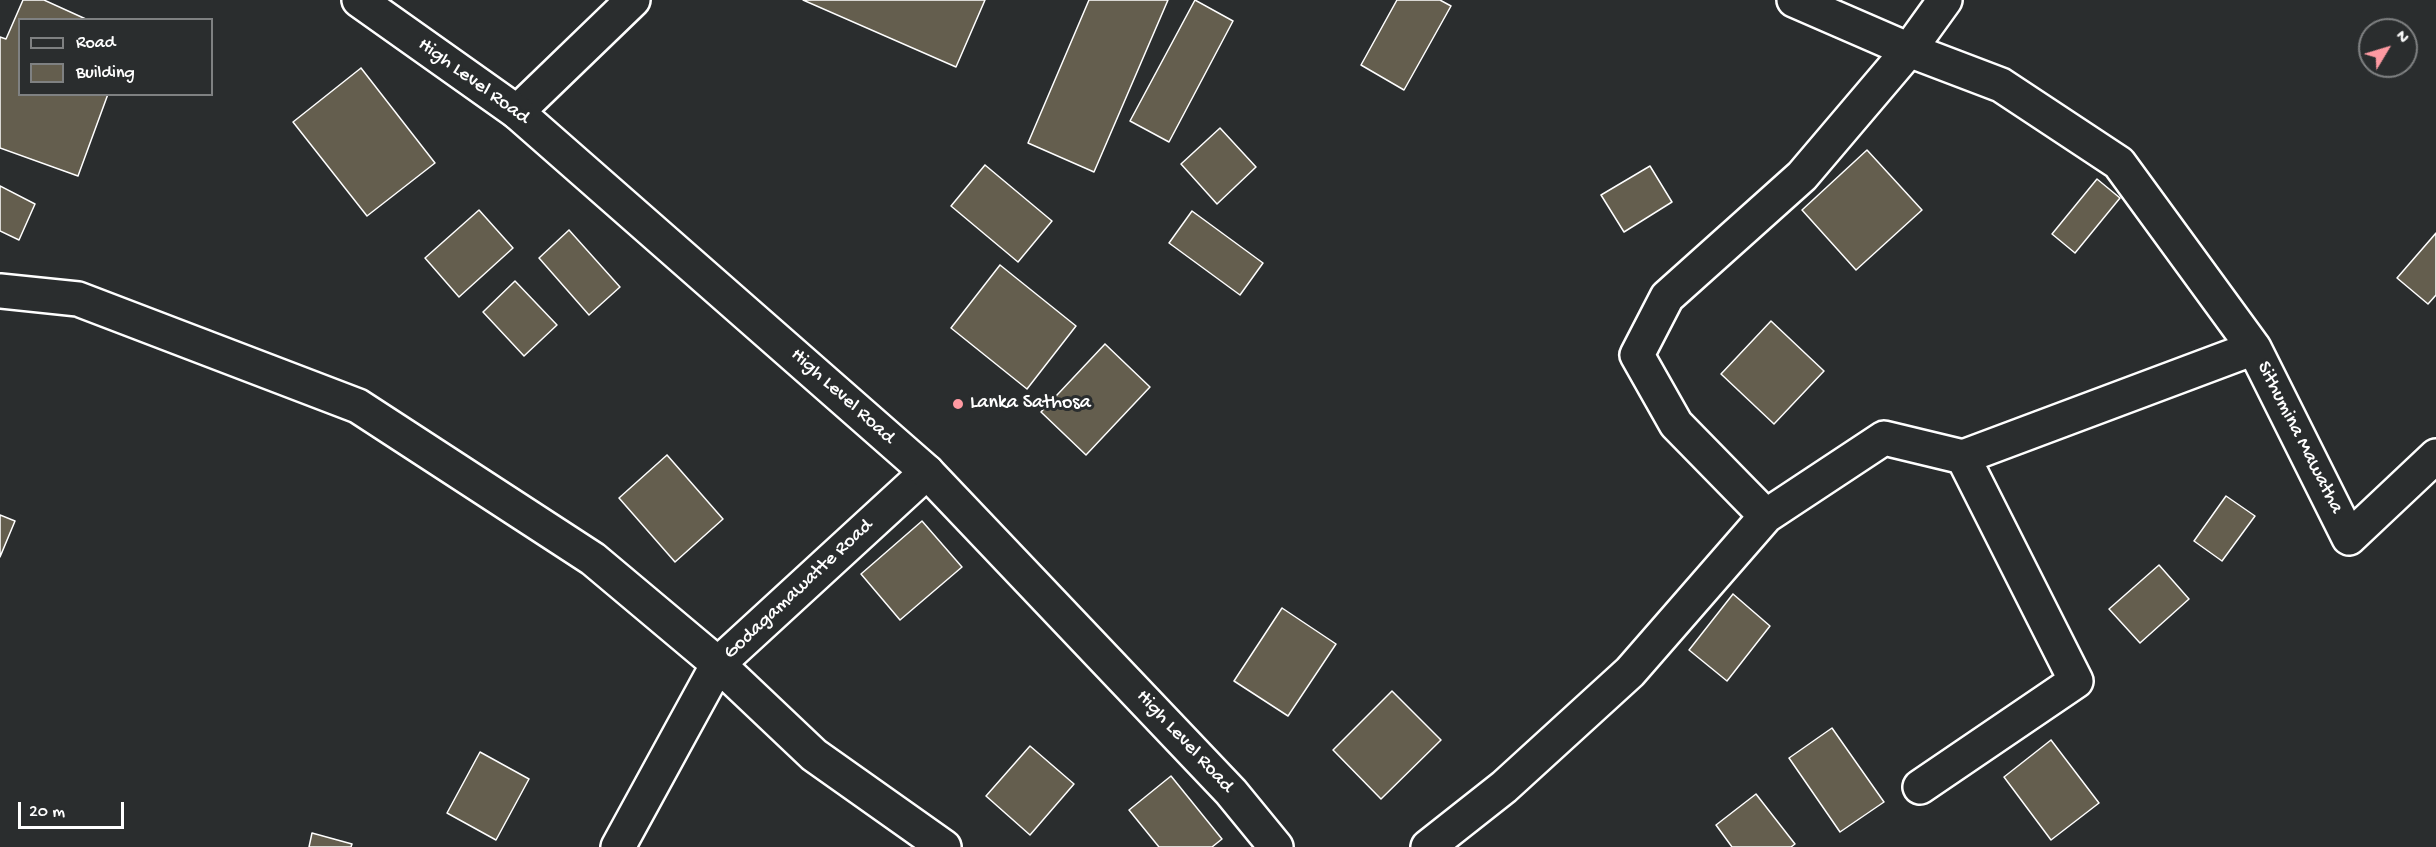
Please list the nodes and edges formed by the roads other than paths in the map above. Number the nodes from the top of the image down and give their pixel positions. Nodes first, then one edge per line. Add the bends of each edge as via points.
1 (359, 0) edge
2 (633, 0) edge
3 (1794, 0) edge
4 (1945, 0) edge
5 (1909, 50) junction
6 (517, 112) junction
7 (0, 291) edge
8 (2254, 348) junction
9 (2436, 456) edge
10 (1964, 457) junction
11 (927, 472) junction
12 (1766, 516) junction
13 (718, 664) junction
14 (1920, 787) dead end
15 (618, 847) edge
16 (944, 847) edge
17 (1276, 847) edge
18 (1428, 847) edge

1 - 6 main road, High Level Road
2 - 6 main road
3 - 5 main road
4 - 5 main road
5 - 8 main road via 2001,86 2119,163
5 - 12 main road via 1802,176 1668,297 1637,355 1676,424
6 - 11 main road, High Level Road
7 - 13 main road via 78,299 358,406 593,559
8 - 9 main road, Sithumina Mawatha via 2349,538
8 - 10 main road, Sithumina Mawatha
10 - 12 main road via 1884,438
10 - 14 main road via 2076,681
11 - 13 main road, Godagamawatte Road
11 - 17 main road, High Level Road via 1231,792
12 - 18 main road via 1630,672 1504,788
13 - 15 main road, Godagamawatte Road
13 - 16 main road via 814,755

